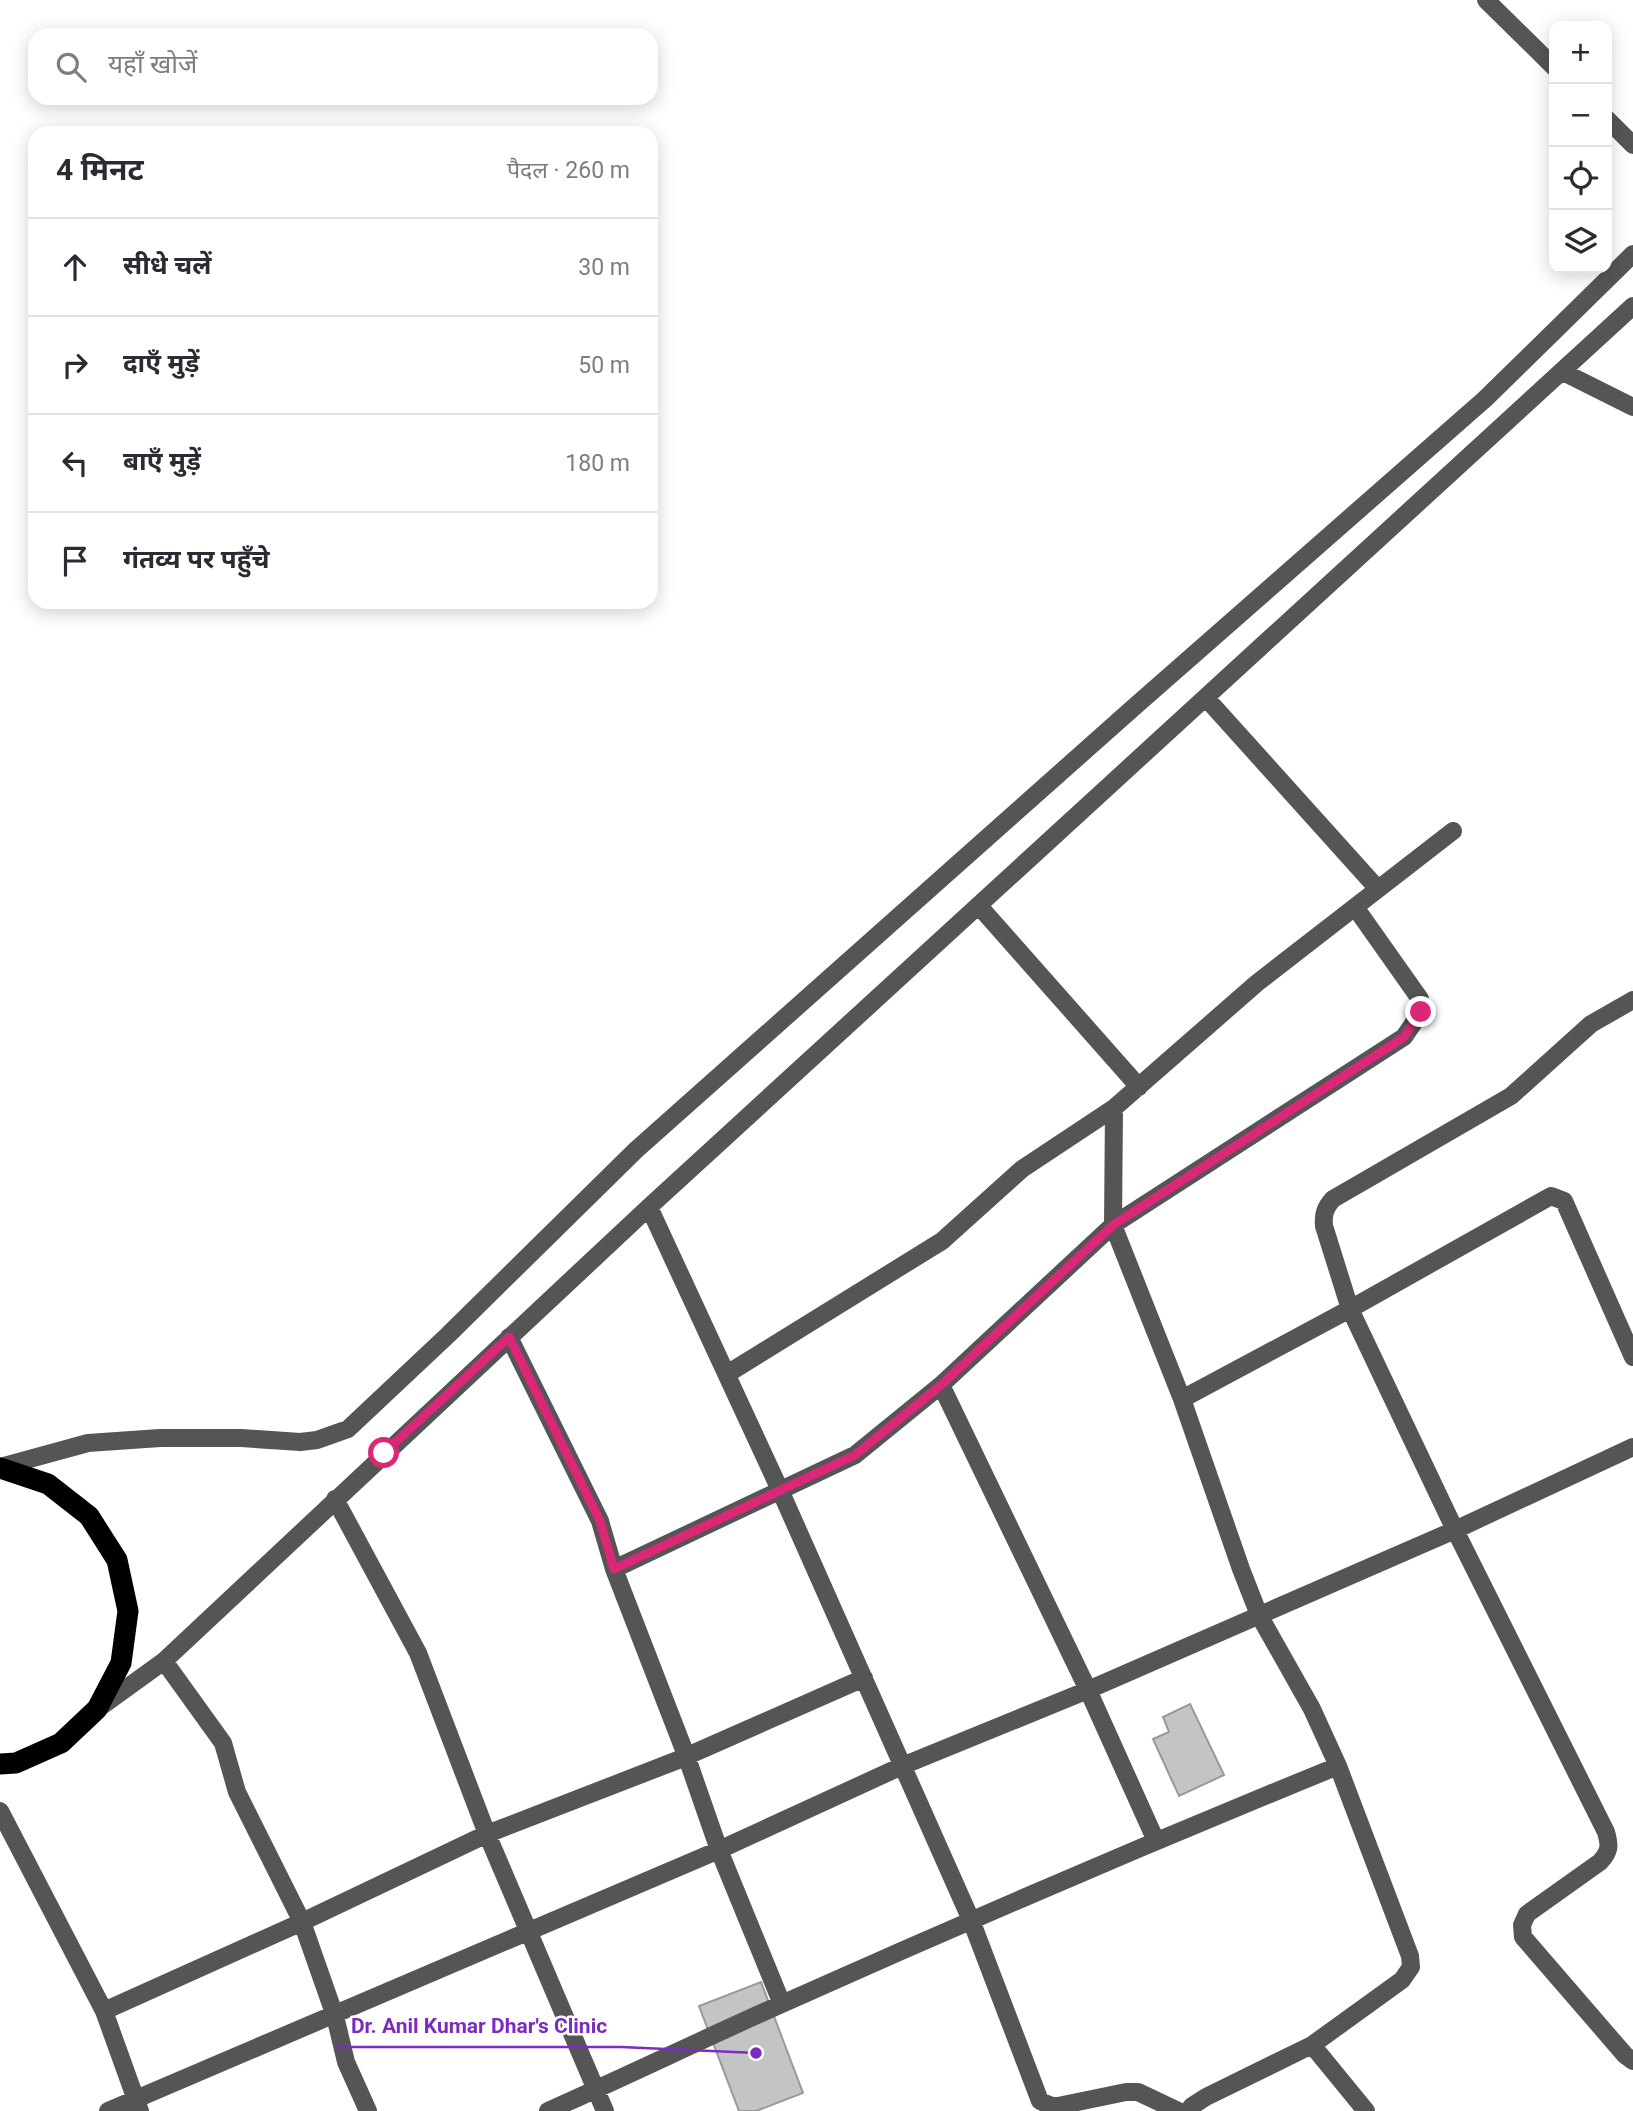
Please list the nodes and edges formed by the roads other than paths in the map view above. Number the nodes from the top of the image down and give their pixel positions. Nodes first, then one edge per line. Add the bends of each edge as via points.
1 (1486, 0) edge
2 (1549, 62) edge
3 (1612, 124) edge
4 (1632, 145) edge
5 (1633, 254) edge
6 (1633, 306) edge
7 (1563, 372) junction
8 (1633, 407) edge
9 (1206, 698) junction
10 (1453, 831) dead end
11 (1378, 889) junction
12 (979, 906) junction
13 (1355, 907) junction
14 (1633, 1000) edge
15 (1139, 1087) junction
16 (1114, 1108) junction
17 (649, 1207) junction
18 (1113, 1225) junction
19 (1350, 1310) junction
20 (509, 1337) junction
21 (1633, 1357) edge
22 (727, 1374) junction
23 (941, 1385) junction
24 (1182, 1399) junction
25 (1633, 1447) edge
26 (0, 1468) edge
27 (780, 1490) junction
28 (335, 1499) junction
29 (1455, 1530) junction
30 (614, 1569) junction
31 (1259, 1615) junction
32 (164, 1661) junction
33 (864, 1678) junction
34 (1088, 1690) junction
35 (97, 1709) junction
36 (686, 1755) junction
37 (8, 1763) edge
38 (902, 1766) junction
39 (1338, 1766) junction
40 (0, 1778) edge
41 (0, 1811) edge
42 (487, 1834) junction
43 (1156, 1841) junction
44 (719, 1850) junction
45 (971, 1920) junction
46 (302, 1922) junction
47 (527, 1930) junction
48 (782, 2004) junction
49 (104, 2011) junction
50 (335, 2015) junction
51 (1312, 2045) junction
52 (1630, 2055) edge
53 (597, 2090) junction
54 (138, 2105) edge
55 (108, 2111) edge
56 (368, 2111) edge
57 (548, 2111) edge
58 (605, 2111) edge
59 (1178, 2111) edge
60 (1188, 2111) edge
61 (1366, 2111) edge

1 - 2 street
3 - 4 street
5 - 26 street via 1485,399 636,1150 348,1429 300,1442 160,1438 88,1443
6 - 7 street
7 - 8 street
7 - 9 street
9 - 11 street
9 - 12 street
10 - 11 street
11 - 13 street
12 - 15 street
12 - 17 street
13 - 15 street via 1256,983
13 - 18 street via 1420,999 1421,1012 1404,1037
14 - 19 street via 1591,1024 1511,1096 1333,1199 1323,1214 1324,1226
15 - 16 street
16 - 18 street
16 - 22 street via 1022,1169 942,1241
17 - 20 street
17 - 22 street
18 - 23 street
18 - 24 street
19 - 21 street via 1551,1196 1564,1201
19 - 24 street
19 - 29 street
20 - 28 street
20 - 30 street via 600,1521
22 - 27 street
23 - 27 street via 855,1455
23 - 34 street
24 - 31 street
25 - 29 street
26 - 35 highway via 48,1484 89,1516 117,1560 128,1611 121,1663
27 - 30 street
27 - 33 street
28 - 32 street
28 - 42 street via 418,1653
29 - 31 street
29 - 52 street via 1610,1845 1600,1862 1527,1914 1522,1937
30 - 36 street
31 - 34 street
31 - 39 street
32 - 35 street
32 - 46 street via 223,1743 237,1792
33 - 36 street
33 - 38 street
34 - 38 street
34 - 43 street
35 - 37 highway via 61,1743
36 - 42 street
36 - 44 street
37 - 40 highway
38 - 44 street
38 - 45 street
39 - 43 street
39 - 51 street via 1411,1967 1402,1980
41 - 49 street
42 - 46 street
42 - 47 street
43 - 45 street
44 - 47 street
44 - 48 street
45 - 48 street
45 - 59 street via 1040,2101 1058,2106 1138,2092
46 - 49 street
46 - 50 street
47 - 50 street
47 - 53 street
48 - 53 street
49 - 54 street
50 - 54 street
50 - 56 street via 346,2062
51 - 60 street via 1206,2096
51 - 61 street
53 - 57 street
53 - 58 street
54 - 55 street

